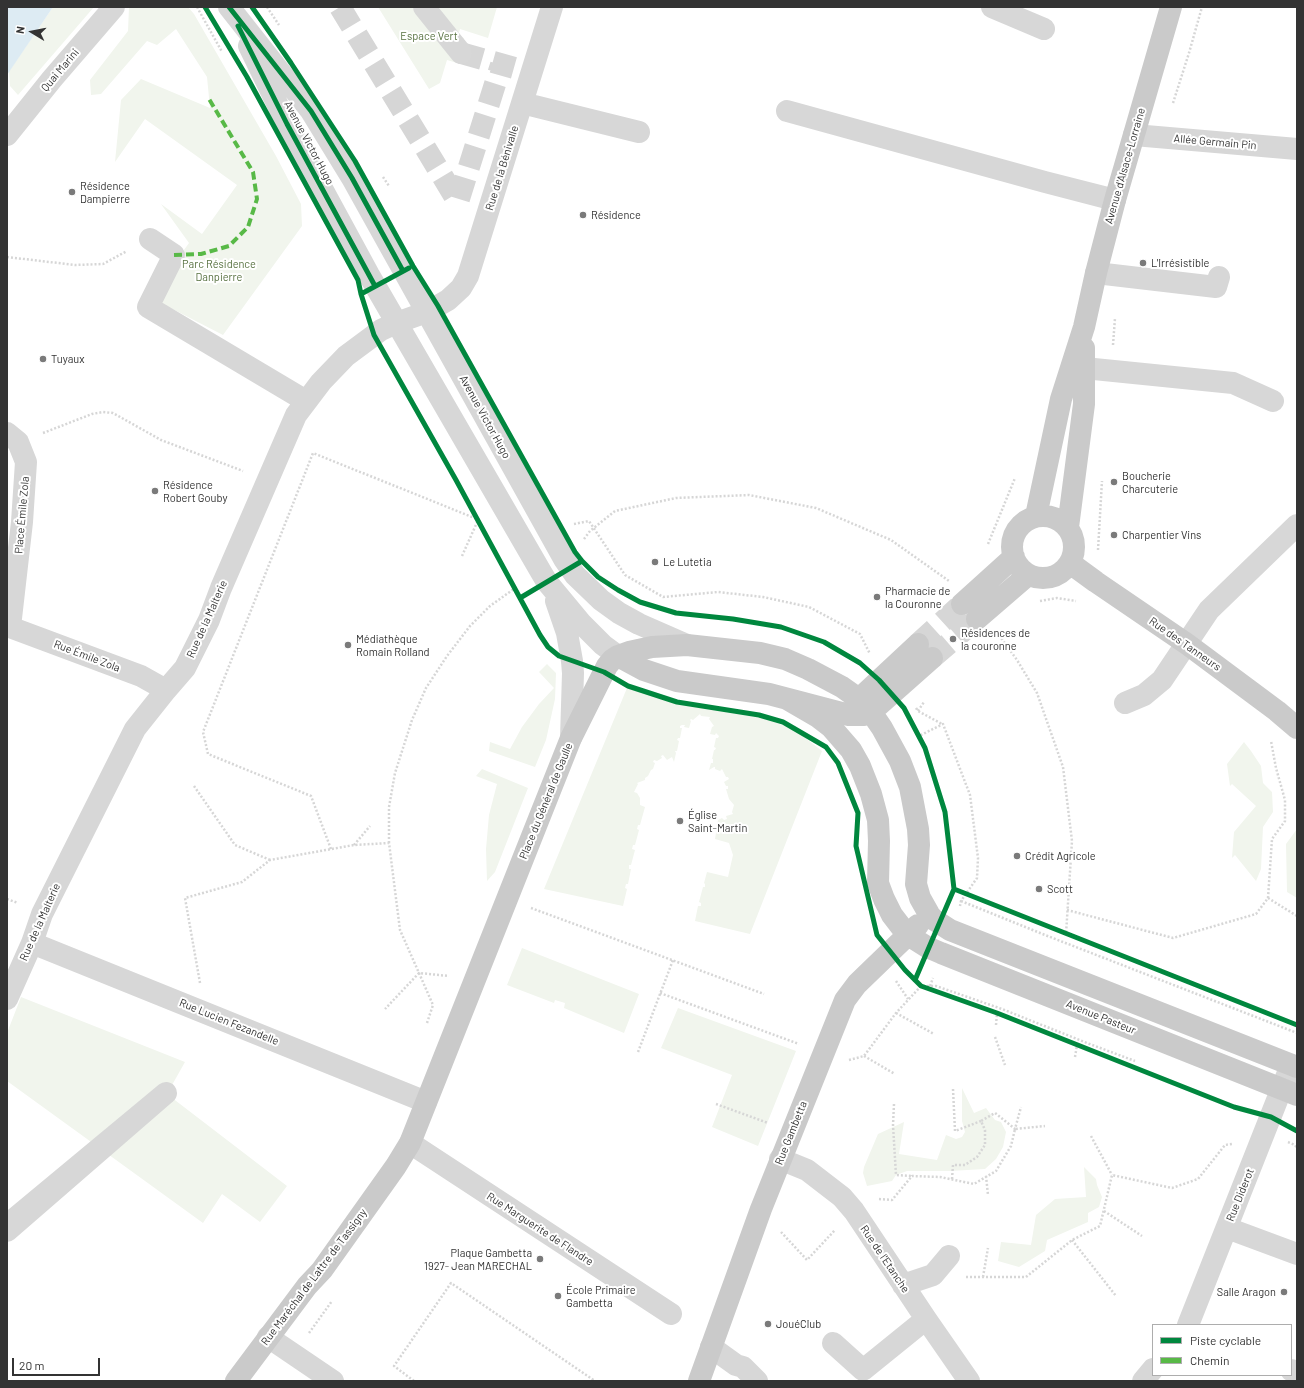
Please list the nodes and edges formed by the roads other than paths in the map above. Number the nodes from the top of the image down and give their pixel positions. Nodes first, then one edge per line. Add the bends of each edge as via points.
1 (114, 7) edge
2 (229, 7) edge
3 (424, 7) edge
4 (552, 7) edge
5 (992, 7) edge
6 (1171, 7) edge
7 (1044, 29) dead end
8 (461, 53) tunnel mouth
9 (522, 103) junction
10 (787, 110) dead end
11 (639, 132) dead end
12 (7, 135) edge
13 (1134, 135) junction
14 (1297, 149) edge
15 (1115, 200) junction
16 (150, 239) road end
17 (1096, 273) junction
18 (1219, 277) dead end
19 (427, 312) junction
20 (396, 323) junction
21 (1084, 327) junction
22 (1084, 368) junction
23 (306, 401) junction
24 (1272, 401) dead end
25 (13, 438) edge
26 (1036, 516) junction
27 (1297, 525) edge
28 (1068, 527) junction
29 (1014, 557) junction
30 (1070, 563) junction
31 (1028, 574) junction
32 (547, 582) junction
33 (8, 627) edge
34 (1187, 644) junction
35 (687, 645) junction
36 (925, 651) tunnel mouth
37 (618, 656) junction
38 (166, 690) junction
39 (787, 699) junction
40 (1125, 703) dead end
41 (865, 706) junction
42 (1297, 728) edge
43 (571, 738) junction
44 (929, 914) junction
45 (908, 935) junction
46 (32, 943) junction
47 (486, 953) joint
48 (7, 999) edge
49 (1294, 1066) edge
50 (1289, 1092) edge
51 (426, 1102) junction
52 (410, 1143) junction
53 (780, 1159) junction
54 (7, 1226) edge
55 (1227, 1228) junction
56 (7, 1231) edge
57 (1297, 1254) edge
58 (949, 1256) dead end
59 (903, 1285) junction
60 (671, 1314) dead end
61 (926, 1319) junction
62 (1188, 1324) edge
63 (268, 1338) junction
64 (833, 1343) dead end
65 (711, 1348) junction
66 (1152, 1370) edge
67 (236, 1381) edge
68 (333, 1381) edge
69 (699, 1381) edge
70 (757, 1381) edge
71 (969, 1381) edge
72 (1143, 1381) edge

1 - 12 street, Quai Marini
2 - 19 street, Avenue Victor Hugo via 312,111
2 - 20 street, Avenue Victor Hugo via 287,124
3 - 8 street
4 - 9 street, Rue de la Bénivalle
5 - 7 street
6 - 13 main road, Avenue d'Alsace-Lorraine
9 - 11 street
9 - 19 street, Rue de la Bénivalle via 468,276 461,288 448,300
10 - 15 street
13 - 14 street, Allée Germain Pin
13 - 15 main road, Avenue d'Alsace-Lorraine
15 - 17 main road, Avenue d'Alsace-Lorraine
16 - 23 street via 174,255 148,307
17 - 18 street via 1216,288
17 - 21 main road, Avenue d'Alsace-Lorraine
19 - 20 street, Rue de la Bénivalle
19 - 35 street, Avenue Victor Hugo via 575,575 619,613
20 - 23 street, Rue de la Malterie via 374,335 346,356
20 - 32 street, Avenue Victor Hugo
21 - 22 main road, Avenue d'Alsace-Lorraine
21 - 26 main road, Avenue d'Alsace-Lorraine via 1061,399
22 - 24 street via 1233,383
22 - 28 main road, Avenue d'Alsace-Lorraine via 1084,404
23 - 38 street, Rue de la Malterie via 296,415 279,452 209,620 185,668
25 - 33 street, Place Émile Zola via 26,462 22,522
26 - 28 main road via 1056,518
26 - 29 main road via 1028,519 1016,532 1012,548
27 - 34 street via 1209,610
28 - 30 main road via 1075,545
29 - 31 main road via 1017,564
29 - 31 main road via 972,609
30 - 31 main road via 1056,576 1037,578
30 - 34 main road, Rue des Tanneurs
32 - 37 street, Avenue Victor Hugo via 581,623
32 - 43 street, Avenue Victor Hugo via 561,614 570,647 573,673
33 - 38 street, Rue Émile Zola via 140,676
34 - 40 street via 1162,680 1144,695
34 - 42 main road, Rue des Tanneurs
35 - 37 main road via 645,648
35 - 41 main road via 785,659 827,678
36 - 41 main road
37 - 39 main road via 644,670 677,681 769,694
37 - 43 main road, Place du Général de Gaulle via 604,672
38 - 46 street, Rue de la Malterie via 135,729 42,914
39 - 41 main road via 849,715 864,715
39 - 45 main road via 818,716 831,727 851,750 860,766 878,820 878,883 892,915
41 - 44 main road via 882,728 900,761 910,787 918,828 916,884
43 - 47 main road, Place du Général de Gaulle
44 - 45 main road, Rue Gambetta
44 - 49 main road via 950,930
45 - 50 main road, Avenue Pasteur via 941,954
45 - 53 main road, Rue Gambetta via 857,984 813,1050
46 - 48 street, Rue de la Malterie
46 - 51 street, Rue Lucien Fezandelle
47 - 51 main road, Rue Maréchal de Lattre de Tassigny
49 - 50 street, Rue Diderot
50 - 55 street, Rue Diderot via 1264,1135
51 - 52 main road, Rue Maréchal de Lattre de Tassigny
52 - 60 street, Rue Marguerite de Flandre
52 - 63 main road, Rue Maréchal de Lattre de Tassigny via 322,1270
53 - 59 street, Rue de l'Etanche via 807,1170 848,1204
53 - 65 main road, Rue Gambetta
54 - 56 street via 166,1094
55 - 57 street
55 - 62 street, Rue Diderot
58 - 59 street via 934,1275
59 - 61 street, Rue de l'Etanche
61 - 64 street via 863,1370
61 - 71 street, Rue de l'Etanche
63 - 67 main road, Rue Maréchal de Lattre de Tassigny
63 - 68 street
65 - 69 main road, Rue Gambetta
65 - 70 street via 743,1368
66 - 72 street

